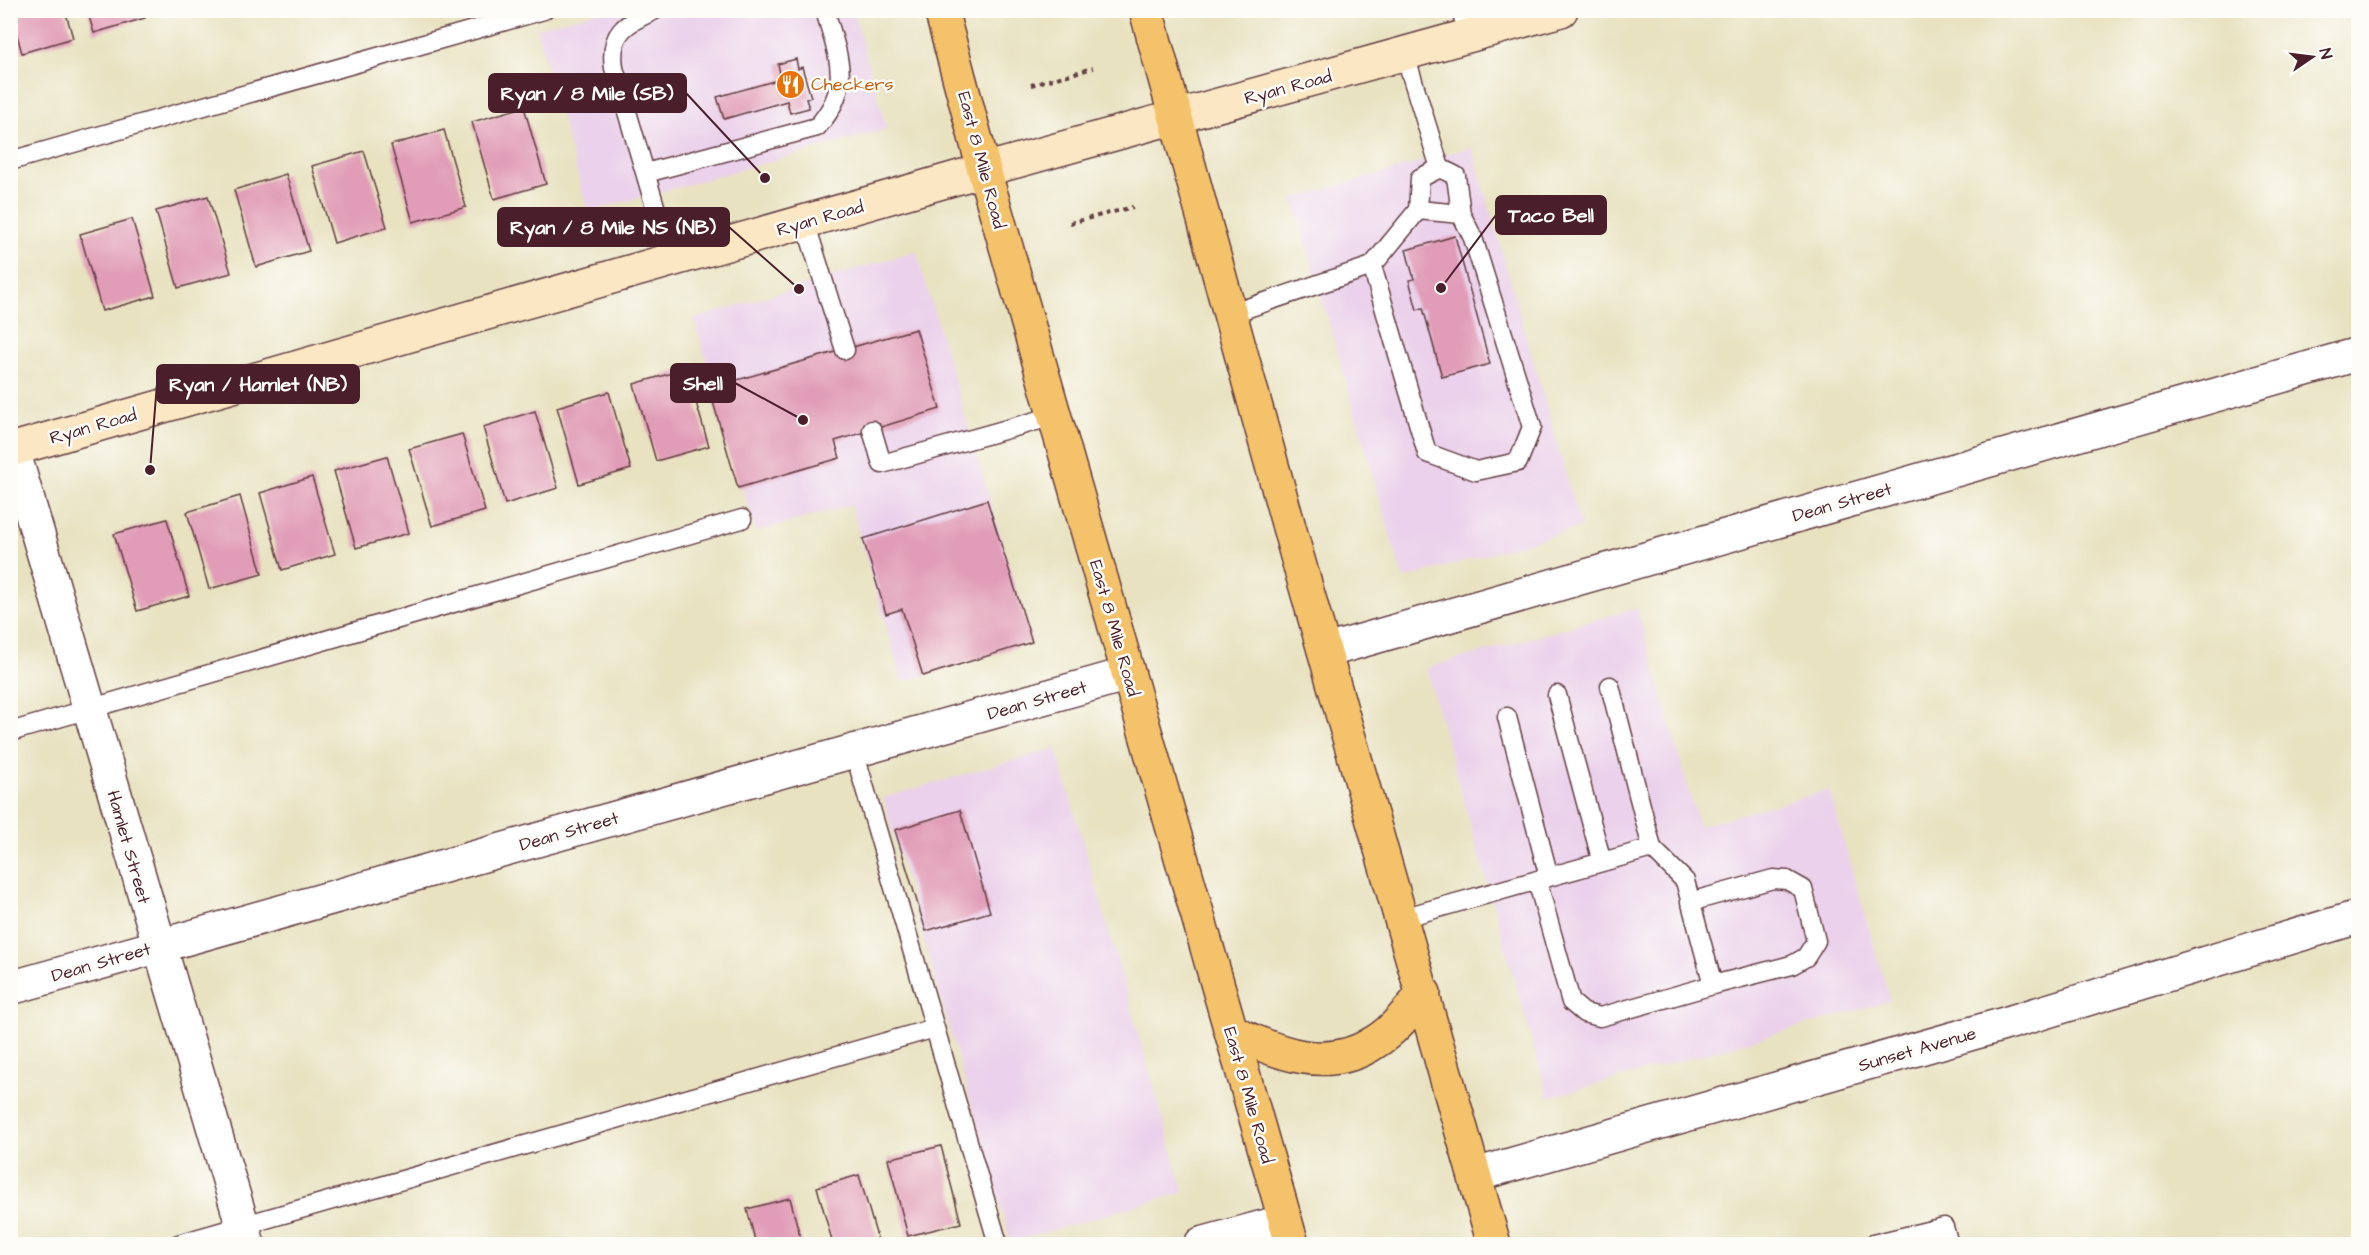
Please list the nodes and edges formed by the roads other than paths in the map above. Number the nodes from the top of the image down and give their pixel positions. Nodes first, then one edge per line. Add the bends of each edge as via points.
1 (544, 10) edge
2 (656, 10) edge
3 (825, 10) edge
4 (941, 10) edge
5 (1146, 10) edge
6 (1561, 10) edge
7 (1465, 24) edge
8 (1405, 55) junction
9 (1176, 118) junction
10 (10, 161) edge
11 (1440, 168) junction
12 (984, 170) junction
13 (646, 173) junction
14 (1418, 210) junction
15 (1461, 214) junction
16 (805, 222) junction
17 (671, 260) junction
18 (1372, 266) junction
19 (1230, 314) junction
20 (845, 350) dead end
21 (2358, 354) edge
22 (1054, 416) junction
23 (872, 430) dead end
24 (12, 450) edge
25 (742, 519) dead end
26 (1326, 651) junction
27 (1128, 674) junction
28 (1610, 686) dead end
29 (1557, 695) dead end
30 (89, 710) junction
31 (1507, 717) dead end
32 (10, 732) edge
33 (854, 751) junction
34 (1652, 848) junction
35 (1602, 862) junction
36 (1543, 878) junction
37 (1690, 902) junction
38 (2358, 917) edge
39 (1402, 918) junction
40 (158, 946) junction
41 (1713, 985) junction
42 (10, 988) edge
43 (1424, 993) junction
44 (935, 1028) junction
45 (1231, 1032) junction
46 (1475, 1175) junction
47 (1288, 1233) edge
48 (245, 1235) edge
49 (178, 1245) edge
50 (998, 1245) edge
51 (1201, 1245) edge
52 (1494, 1245) edge
53 (1873, 1245) edge
54 (1949, 1245) edge

1 - 10 lane
2 - 13 lane via 631,21 619,32 611,50
3 - 13 lane via 839,64 840,88 832,110 817,127
4 - 12 highway, East 8 Mile Road
5 - 9 highway
6 - 7 street, Ryan Road
7 - 8 street, Ryan Road
8 - 9 street, Ryan Road
8 - 11 lane
9 - 12 street, Ryan Road
9 - 19 highway
11 - 14 lane via 1420,178
11 - 15 lane via 1456,176
12 - 16 street, Ryan Road
12 - 22 highway, East 8 Mile Road
13 - 17 lane
14 - 15 lane
14 - 18 lane
15 - 18 lane via 1473,238 1532,428 1518,462 1476,471 1427,453
16 - 17 street, Ryan Road
16 - 20 lane
17 - 24 street, Ryan Road
18 - 19 lane
19 - 26 highway
21 - 26 street, Dean Street
22 - 23 lane via 882,464
22 - 27 highway, East 8 Mile Road
24 - 30 street, Hamlet Street
25 - 30 lane
26 - 39 highway
27 - 33 street, Dean Street
27 - 45 highway, East 8 Mile Road
28 - 34 lane
29 - 35 lane
30 - 32 lane
30 - 40 street, Hamlet Street
31 - 36 lane
33 - 40 street, Dean Street
33 - 44 lane
34 - 35 lane
34 - 37 lane via 1684,881
35 - 36 lane
36 - 39 lane
36 - 41 lane via 1571,1002 1584,1013 1600,1017
37 - 41 lane
37 - 41 lane via 1773,879 1787,880 1803,890 1816,941 1806,957 1792,965
38 - 46 street, Sunset Avenue via 2001,1025
39 - 43 highway
40 - 42 street, Dean Street
40 - 48 street, Hamlet Street
43 - 45 highway via 1375,1043 1336,1057 1301,1057 1273,1051
43 - 46 highway
44 - 48 lane
44 - 50 lane
45 - 47 highway, East 8 Mile Road
46 - 52 highway
47 - 51 street
48 - 49 lane
53 - 54 lane via 1944,1227

